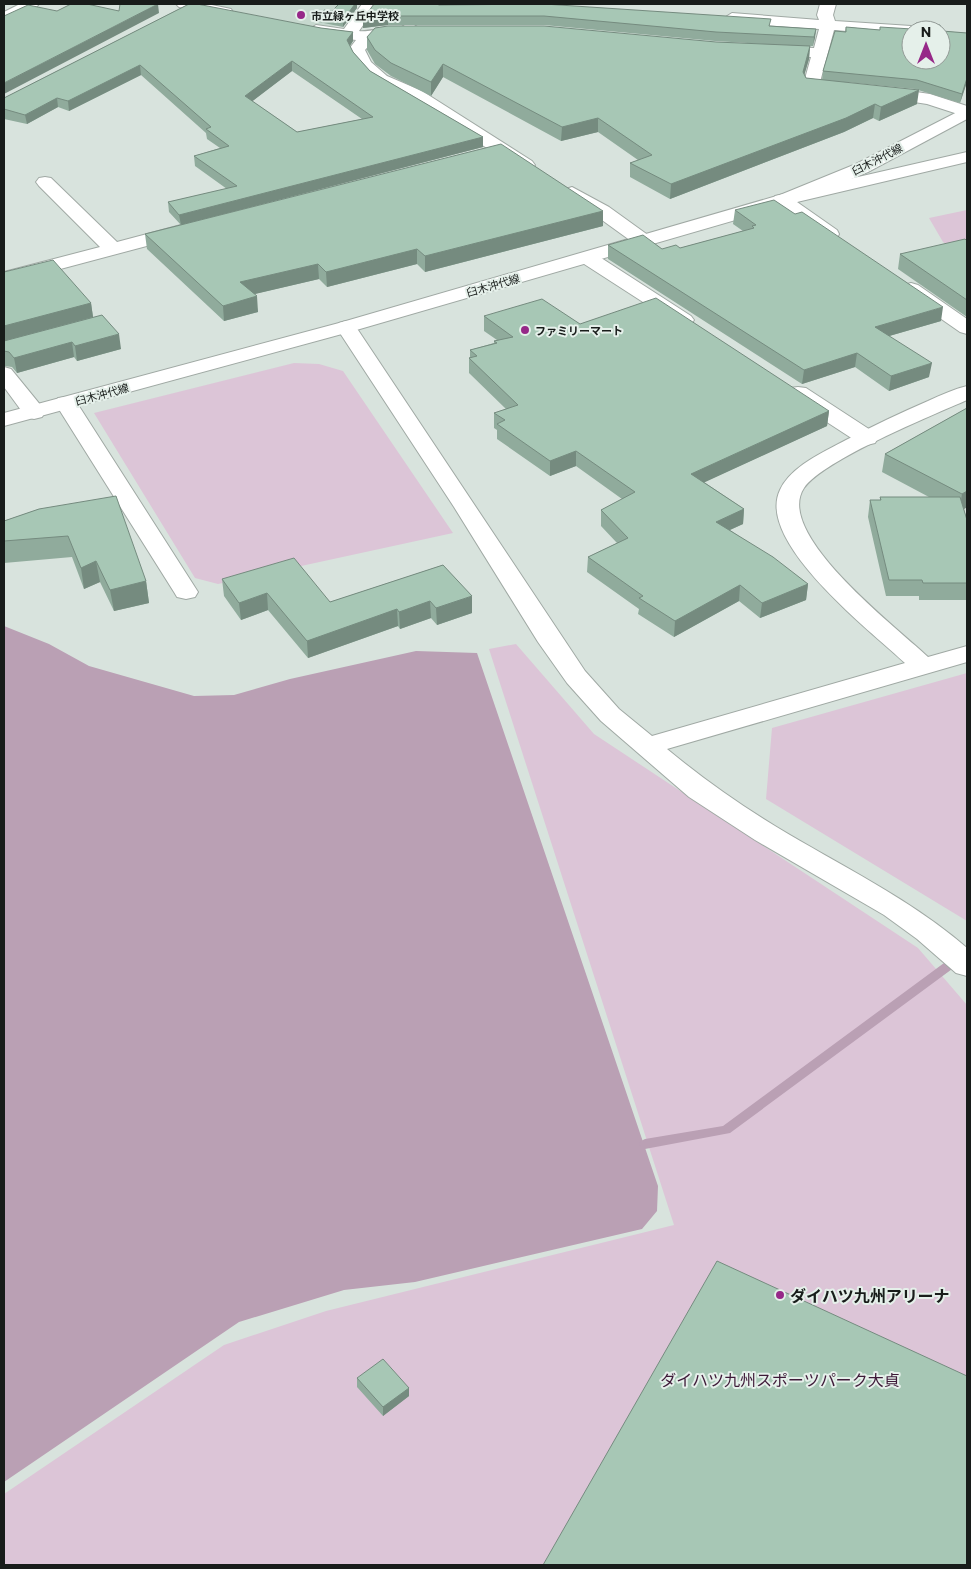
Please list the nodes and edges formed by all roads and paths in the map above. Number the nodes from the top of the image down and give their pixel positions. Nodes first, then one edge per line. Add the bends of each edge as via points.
1 (31, 4) edge
2 (370, 4) edge
3 (828, 4) edge
4 (447, 6) edge
5 (182, 7) edge
6 (241, 15) edge
7 (720, 17) edge
8 (4, 18) edge
9 (828, 25) junction
10 (300, 26) edge
11 (901, 30) edge
12 (388, 32) junction
13 (348, 33) junction
14 (425, 33) edge
15 (368, 37) junction
16 (753, 50) edge
17 (820, 53) junction
18 (967, 112) edge
19 (502, 150) junction
20 (483, 155) edge
21 (967, 158) edge
22 (45, 182) dead end
23 (782, 200) junction
24 (198, 227) edge
25 (645, 242) junction
26 (846, 245) edge
27 (113, 249) junction
28 (588, 258) junction
29 (4, 278) edge
30 (895, 278) edge
31 (346, 327) junction
32 (967, 328) edge
33 (703, 332) edge
34 (4, 373) edge
35 (785, 385) edge
36 (967, 392) edge
37 (66, 403) junction
38 (34, 412) junction
39 (4, 420) edge
40 (867, 438) junction
41 (186, 592) dead end
42 (967, 654) edge
43 (924, 667) junction
44 (647, 746) junction
45 (967, 965) edge

1 - 8 street
2 - 13 street
3 - 9 street via 825,15
4 - 12 street
5 - 6 street
7 - 9 street
9 - 11 street
9 - 17 street
10 - 13 street via 328,33
12 - 14 street
12 - 15 street
13 - 15 street
15 - 19 street via 357,49 364,64 381,80 416,95
16 - 17 street
17 - 18 street via 811,86 930,98
18 - 23 street, 臼木沖代線 via 862,168
19 - 20 street
19 - 25 street via 602,211
21 - 23 street
22 - 27 street
23 - 25 street, 臼木沖代線
23 - 26 street
24 - 27 street
25 - 28 street, 臼木沖代線
27 - 29 street
28 - 31 street, 臼木沖代線
28 - 33 street
30 - 32 street
31 - 37 street, 臼木沖代線
31 - 44 street via 576,677 610,715
34 - 38 street
35 - 40 street
36 - 40 street
37 - 38 street, 臼木沖代線
37 - 41 street
38 - 39 street, 臼木沖代線
40 - 43 street via 795,483 787,502 789,519 820,569
42 - 43 street
43 - 44 street
44 - 45 street via 699,790 765,833 894,908 928,931

